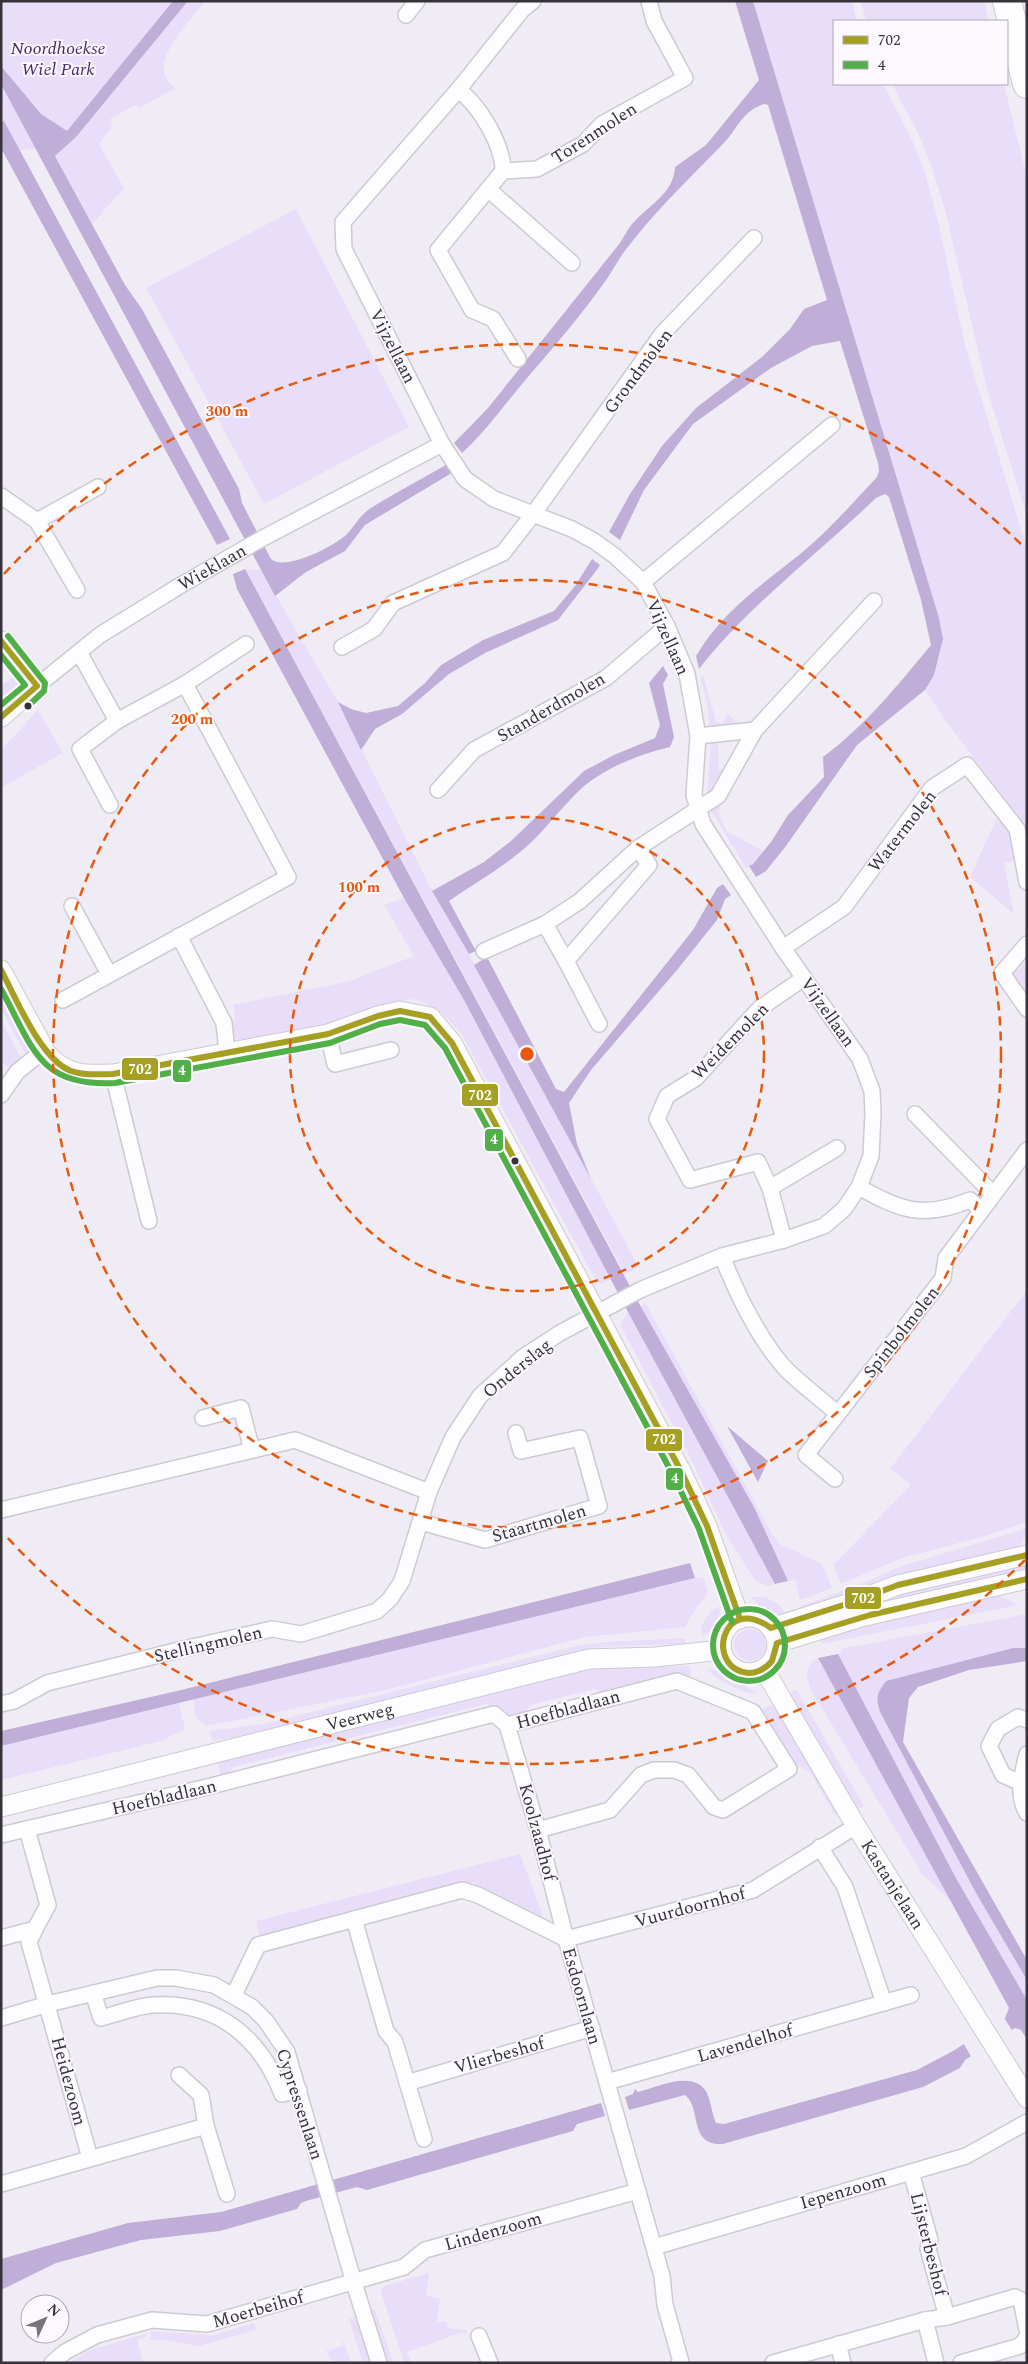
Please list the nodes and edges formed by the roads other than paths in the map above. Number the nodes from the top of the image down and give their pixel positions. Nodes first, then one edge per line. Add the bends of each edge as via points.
1 (417, 1) edge
2 (533, 1) edge
3 (649, 1) edge
4 (1008, 1) edge
5 (406, 15) dead end
6 (1027, 84) edge
7 (458, 90) junction
8 (503, 171) junction
9 (488, 189) junction
10 (754, 238) dead end
11 (572, 263) dead end
12 (518, 359) dead end
13 (832, 424) dead end
14 (442, 444) junction
15 (98, 487) dead end
16 (1, 496) edge
17 (534, 513) junction
18 (37, 521) junction
19 (643, 582) junction
20 (77, 590) dead end
21 (874, 601) dead end
22 (667, 626) junction
23 (1, 641) edge
24 (246, 644) dead end
25 (342, 647) dead end
26 (79, 652) junction
27 (185, 684) junction
28 (37, 686) junction
29 (1, 717) edge
30 (116, 721) junction
31 (755, 730) junction
32 (698, 736) junction
33 (438, 790) dead end
34 (110, 805) dead end
35 (698, 810) junction
36 (638, 848) junction
37 (1027, 882) edge
38 (72, 906) dead end
39 (545, 924) junction
40 (179, 936) junction
41 (1027, 944) edge
42 (783, 948) junction
43 (484, 951) dead end
44 (566, 961) junction
45 (1, 970) edge
46 (109, 974) junction
47 (804, 978) junction
48 (63, 1000) dead end
49 (1027, 1009) edge
50 (599, 1024) dead end
51 (328, 1034) junction
52 (44, 1050) junction
53 (391, 1050) dead end
54 (227, 1052) junction
55 (113, 1074) junction
56 (1, 1095) edge
57 (915, 1114) dead end
58 (836, 1148) dead end
59 (1027, 1150) edge
60 (860, 1187) junction
61 (770, 1188) junction
62 (994, 1194) junction
63 (981, 1210) junction
64 (149, 1221) dead end
65 (784, 1240) junction
66 (722, 1256) junction
67 (596, 1313) junction
68 (838, 1414) junction
69 (202, 1418) dead end
70 (516, 1433) dead end
71 (252, 1450) junction
72 (835, 1479) dead end
73 (429, 1492) junction
74 (1, 1510) edge
75 (421, 1522) junction
76 (1027, 1555) edge
77 (1027, 1579) edge
78 (740, 1619) junction
79 (774, 1635) junction
80 (722, 1650) junction
81 (764, 1669) junction
82 (1, 1704) edge
83 (1027, 1720) edge
84 (507, 1725) junction
85 (1027, 1754) edge
86 (1021, 1783) junction
87 (1, 1807) edge
88 (1027, 1813) edge
89 (856, 1826) junction
90 (27, 1829) junction
91 (538, 1830) junction
92 (1, 1835) edge
93 (820, 1847) junction
94 (354, 1920) junction
95 (35, 1929) junction
96 (1, 1938) edge
97 (566, 1940) junction
98 (93, 1993) junction
99 (234, 1995) junction
100 (911, 1995) dead end
101 (884, 2003) junction
102 (48, 2004) junction
103 (1, 2018) edge
104 (592, 2028) junction
105 (179, 2075) dead end
106 (607, 2082) junction
107 (407, 2083) junction
108 (299, 2090) junction
109 (1027, 2098) edge
110 (1027, 2122) edge
111 (206, 2126) junction
112 (424, 2139) dead end
113 (90, 2158) junction
114 (911, 2172) junction
115 (1, 2184) edge
116 (638, 2191) junction
117 (227, 2194) dead end
118 (654, 2246) junction
119 (354, 2283) junction
120 (947, 2316) junction
121 (925, 2320) junction
122 (1027, 2330) edge
123 (479, 2336) dead end
124 (1027, 2337) edge
125 (838, 2344) junction
126 (52, 2363) edge
127 (380, 2363) edge
128 (490, 2363) edge
129 (679, 2363) edge
130 (772, 2363) edge
131 (842, 2363) edge
132 (936, 2363) edge
133 (961, 2363) edge

1 - 5 street
2 - 7 street, Vijzellaan via 522,10
3 - 8 street, Torenmolen via 654,21 685,78 602,124 583,144 537,169
4 - 6 highway
7 - 8 street via 469,97 493,136 503,160
7 - 14 street, Vijzellaan via 343,222 344,249
8 - 9 street
9 - 11 street
9 - 12 street via 438,250 472,310 493,319
10 - 17 street, Grondmolen via 662,334
13 - 19 street
14 - 17 street, Vijzellaan via 465,479 494,499
14 - 26 street, Wieklaan via 224,559 108,630
15 - 18 street
16 - 18 street
17 - 19 street, Vijzellaan via 594,541
17 - 25 street via 503,553 394,603 374,629
18 - 20 street
19 - 22 street, Vijzellaan
21 - 31 street
22 - 32 street, Vijzellaan via 686,674
22 - 33 street, Standerdmolen via 606,678 474,750
23 - 28 street
24 - 27 street
26 - 28 street, Wieklaan
26 - 30 street
27 - 30 street
27 - 40 street via 288,877
28 - 29 street, Wieklaan
30 - 34 street via 80,749
31 - 32 street
31 - 35 street via 718,796
32 - 35 street, Vijzellaan via 694,795
35 - 36 street
35 - 42 street, Vijzellaan via 703,824
36 - 39 street via 580,901
36 - 44 street via 649,865
37 - 42 street, Watermolen via 1017,829 967,765 932,788 844,907
38 - 46 street
39 - 43 street
39 - 44 street
40 - 46 street
40 - 54 street via 224,1022
41 - 49 street via 1002,973
42 - 47 street, Vijzellaan
44 - 50 street
45 - 52 street
46 - 48 street
47 - 60 street, Vijzellaan via 860,1059 872,1091 871,1156
47 - 61 street, Weidemolen via 760,1008 696,1078 667,1096 656,1119 690,1180 758,1162
51 - 53 street via 335,1064
51 - 54 street
51 - 67 street via 400,1011 430,1017 439,1026 452,1043
52 - 55 street via 55,1063 68,1070 85,1075
52 - 56 street via 17,1072
54 - 55 street
55 - 64 street
57 - 62 street
58 - 61 street
59 - 62 street, Spinbolmolen
60 - 63 street via 889,1204 913,1211 950,1209 970,1200
60 - 65 street, Vijzellaan via 844,1209 824,1226
61 - 65 street, Weidemolen
62 - 63 street, Spinbolmolen
63 - 68 street, Spinbolmolen via 946,1258 943,1278
65 - 66 street, Vijzellaan
66 - 67 street, Vijzellaan via 640,1290
66 - 68 street via 734,1287 766,1344 785,1367
67 - 73 street, Onderslag via 523,1357 480,1396 453,1437
67 - 78 street via 707,1526
68 - 72 street, Spinbolmolen via 806,1455
69 - 71 street via 241,1408
70 - 75 street, Staartmolen via 521,1452 580,1438 599,1506 485,1540
71 - 73 street via 295,1440
71 - 74 street
73 - 75 street, Onderslag
75 - 82 street, Stellingmolen via 402,1581 377,1611 301,1634 272,1629 151,1657 47,1683 14,1701
76 - 79 street via 898,1585
77 - 79 street
78 - 79 street via 764,1621
78 - 80 street via 725,1631
79 - 81 street via 774,1658
80 - 81 street via 728,1662 738,1670 751,1673
80 - 87 street, Veerweg via 589,1659
81 - 89 street, Kastanjelaan
83 - 86 street via 1018,1717 998,1729 989,1746 1003,1776
84 - 90 street, Hoefbladlaan via 494,1714
84 - 91 street, Koolzaadhof
84 - 91 street, Hoefbladlaan via 677,1681 753,1712 789,1769 723,1810 714,1807 688,1775 674,1770 654,1770 641,1775 610,1810
85 - 86 street
86 - 88 street via 1021,1802
89 - 93 street, Vuurdoornhof
89 - 109 street, Kastanjelaan
90 - 92 street
90 - 95 street via 48,1906
91 - 97 street, Koolzaadhof
93 - 97 street, Vuurdoornhof via 753,1890
93 - 101 street via 845,1887
94 - 97 street, Esdoornlaan via 462,1890
94 - 99 street, Esdoornlaan via 258,1945
94 - 107 street via 386,2031 395,2042
95 - 96 street
95 - 102 street via 30,1942
97 - 104 street, Esdoornlaan
98 - 99 street, Cypressenlaan via 157,1978 176,1978 214,1985
98 - 102 street, Cypressenlaan
98 - 108 street, Cypressenlaan via 101,2018 152,2005 202,2010 244,2035 261,2052 274,2072 282,2094
99 - 108 street, Cypressenlaan via 266,2021 287,2052
100 - 101 street, Lavendelhof
101 - 106 street, Lavendelhof
102 - 103 street, Cypressenlaan
102 - 113 street, Heidezoom
104 - 106 street, Esdoornlaan
104 - 107 street, Vlierbeshof
105 - 111 street via 201,2095
106 - 116 street, Esdoornlaan
107 - 112 street
108 - 119 street, Cypressenlaan
110 - 114 street, Iepenzoom via 966,2156
111 - 113 street
111 - 117 street
113 - 115 street
114 - 118 street, Iepenzoom
114 - 120 street, Lijsterbeshof
116 - 118 street, Esdoornlaan
116 - 119 street, Lindenzoom via 425,2250 404,2267
118 - 129 street
119 - 126 street, Moerbeihof via 207,2324 152,2320 91,2338
119 - 127 street
120 - 121 street, Lijsterbeshof
120 - 122 street, Lijsterbeshof via 1015,2297 1021,2300
121 - 125 street, Lijsterbeshof
121 - 132 street, Lijsterbeshof
123 - 128 street
124 - 133 street via 1020,2346
125 - 130 street, Lijsterbeshof
125 - 131 street

